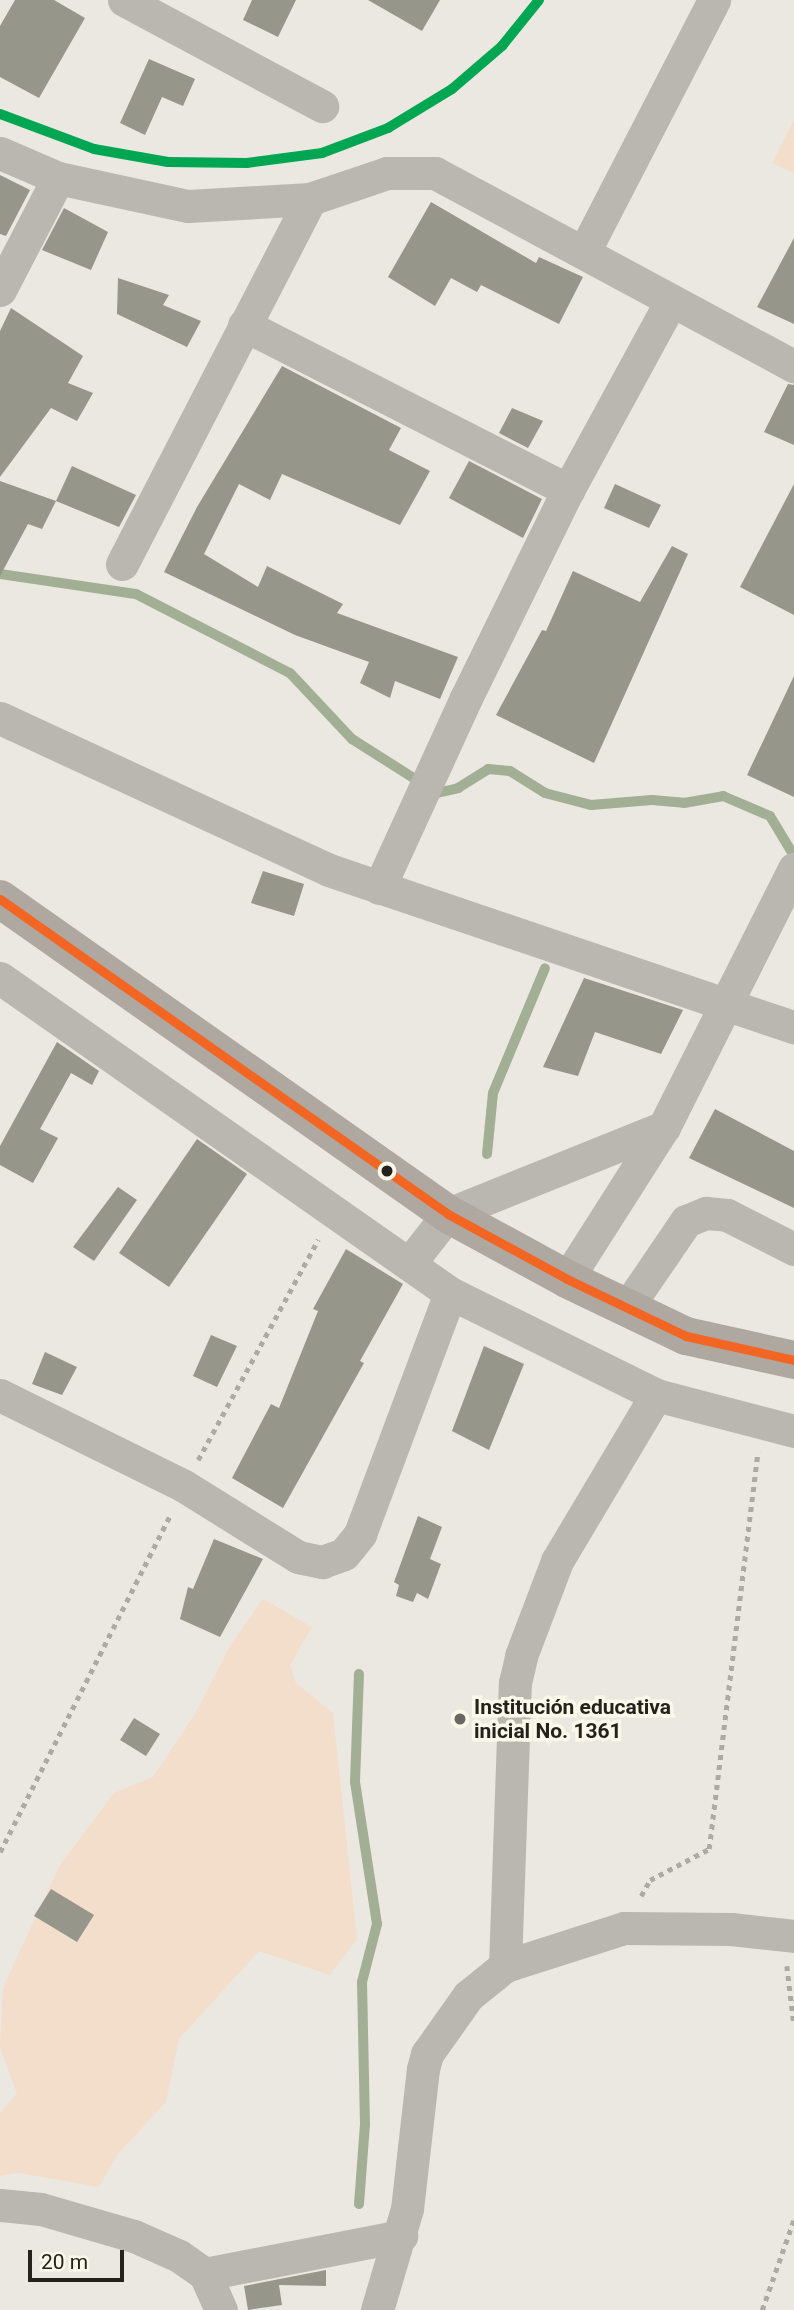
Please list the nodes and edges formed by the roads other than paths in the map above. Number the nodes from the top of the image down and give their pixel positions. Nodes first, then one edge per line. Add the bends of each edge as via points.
1 (124, 0) edge
2 (714, 0) edge
3 (168, 10) edge
4 (322, 106) dead end
5 (0, 153) edge
6 (58, 178) junction
7 (310, 200) junction
8 (584, 252) junction
9 (0, 290) edge
10 (670, 303) junction
11 (244, 326) junction
12 (794, 366) edge
13 (568, 490) junction
14 (122, 564) dead end
15 (0, 718) edge
16 (794, 869) edge
17 (379, 887) junction
18 (0, 899) edge
19 (0, 978) edge
20 (724, 1006) junction
21 (794, 1027) edge
22 (664, 1127) junction
23 (448, 1214) junction
24 (794, 1249) edge
25 (409, 1264) junction
26 (567, 1279) junction
27 (450, 1293) junction
28 (626, 1309) junction
29 (794, 1360) edge
30 (0, 1395) edge
31 (656, 1395) junction
32 (794, 1431) edge
33 (789, 1936) edge
34 (505, 1966) junction
35 (0, 2205) edge
36 (401, 2236) junction
37 (205, 2274) junction
38 (221, 2310) edge
39 (377, 2310) edge

1 - 3 street
2 - 8 street
3 - 4 street
5 - 6 street
6 - 7 street via 188,206
6 - 9 street
7 - 8 street via 387,173 435,173
7 - 11 street
8 - 10 street
10 - 12 street
10 - 13 street
11 - 13 street
11 - 14 street
13 - 17 street
15 - 17 street via 329,870
16 - 20 street
17 - 20 street
18 - 23 highway
19 - 25 street
20 - 21 street
20 - 22 street
22 - 23 street
22 - 26 street
23 - 25 street
23 - 26 highway
24 - 28 street via 727,1215 706,1213 686,1221
25 - 27 street
26 - 28 highway
27 - 30 street via 360,1534 344,1554 322,1562 298,1558 184,1486
27 - 31 street
28 - 29 highway via 686,1336
31 - 32 street
31 - 34 street via 557,1561 521,1656 515,1684
33 - 34 street via 731,1929 624,1928
34 - 36 street via 457,2008 427,2053
35 - 37 street via 41,2209 134,2236 179,2256
36 - 37 street
36 - 39 street
37 - 38 street

